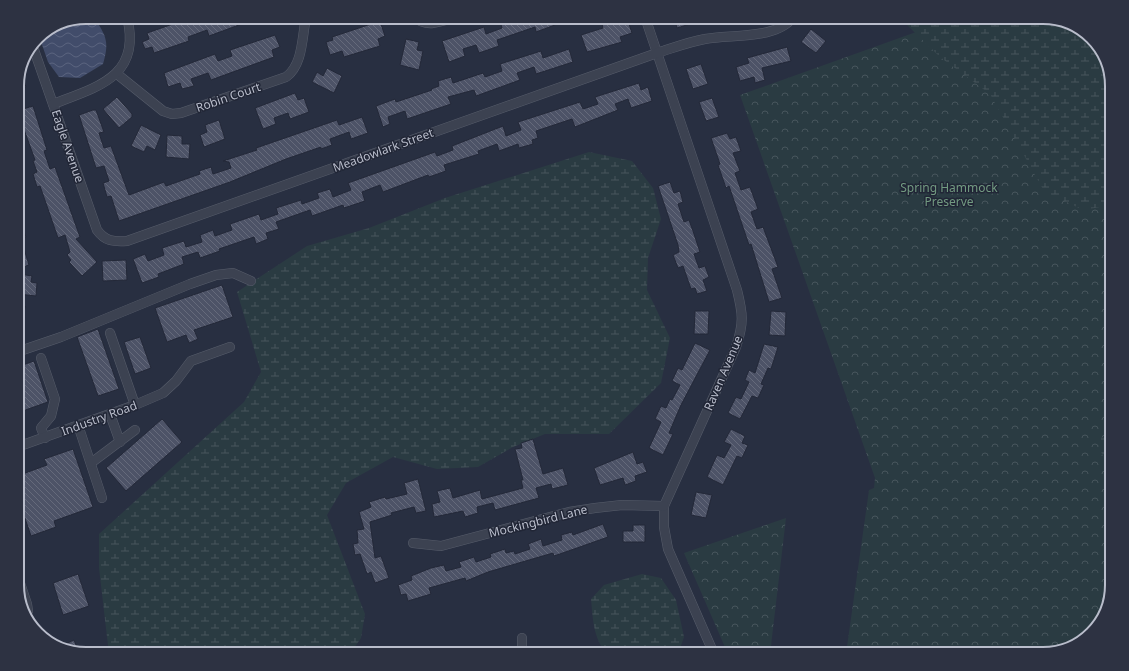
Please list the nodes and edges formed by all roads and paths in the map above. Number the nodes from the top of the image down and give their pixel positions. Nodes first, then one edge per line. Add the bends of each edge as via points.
1 (128, 24) edge
2 (305, 24) edge
3 (647, 24) edge
4 (787, 24) edge
5 (35, 52) edge
6 (657, 53) junction
7 (117, 74) junction
8 (53, 104) junction
9 (109, 241) joint
10 (251, 282) dead end
11 (110, 333) dead end
12 (230, 347) dead end
13 (24, 350) edge
14 (41, 358) dead end
15 (135, 405) junction
16 (110, 414) junction
17 (78, 426) junction
18 (135, 430) dead end
19 (44, 438) junction
20 (120, 442) junction
21 (24, 445) edge
22 (91, 463) junction
23 (102, 498) dead end
24 (664, 506) junction
25 (413, 543) dead end
26 (522, 638) dead end
27 (522, 647) edge
28 (711, 647) edge

1 - 7 street via 130,45 127,58
2 - 7 street, Robin Court via 293,72 286,77 182,113 172,114 163,111
3 - 6 street, Raven Avenue
4 - 6 street, Meadowlark Street via 759,34 706,38
5 - 8 street, Eagle Avenue
6 - 9 street, Meadowlark Street via 127,241
6 - 24 street, Raven Avenue via 742,310 742,328 736,347
7 - 8 street via 92,89
8 - 9 street, Eagle Avenue via 97,230
10 - 13 street via 233,273 216,275
11 - 15 street
12 - 15 street, Industry Road via 192,362 163,393
14 - 19 street via 55,399 51,416 41,428
15 - 16 street, Industry Road
16 - 17 street, Industry Road
16 - 20 street
17 - 19 street, Industry Road
17 - 22 street
18 - 20 street
19 - 21 street, Industry Road
20 - 22 street
22 - 23 street
24 - 25 street, Mockingbird Lane via 622,505 595,508 569,512 441,546
24 - 28 street, Raven Avenue via 668,549
26 - 27 street

